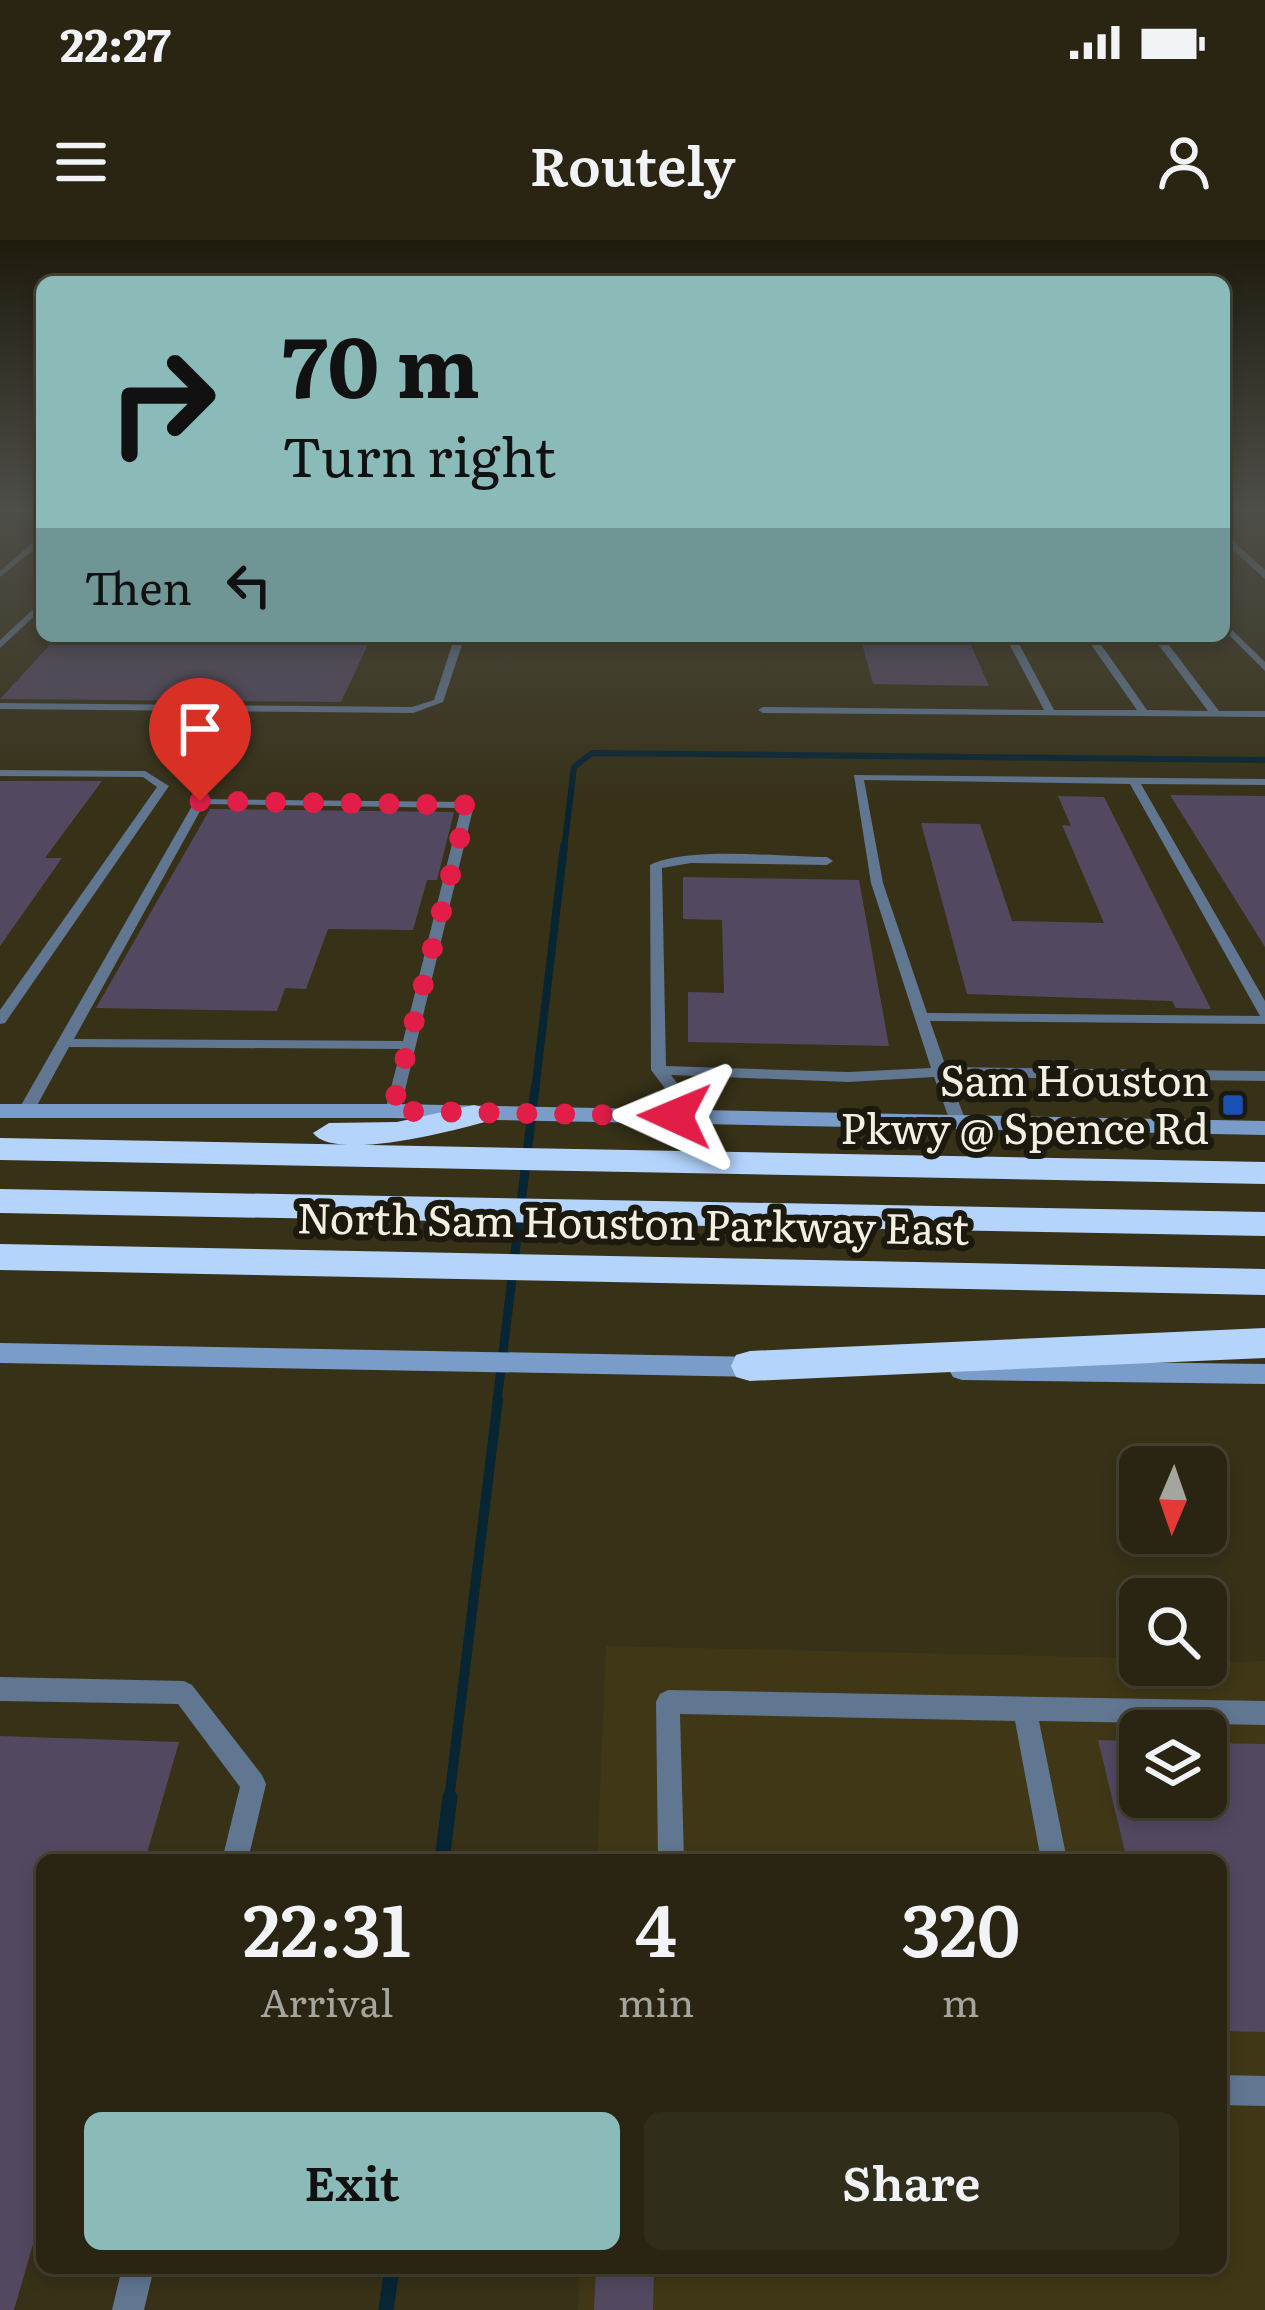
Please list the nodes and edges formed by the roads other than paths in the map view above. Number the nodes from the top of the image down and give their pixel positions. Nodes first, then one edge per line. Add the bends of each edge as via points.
1 (36, 610) edge
2 (1230, 631) edge
3 (458, 642) edge
4 (1013, 642) edge
5 (1094, 642) edge
6 (1162, 642) edge
7 (0, 645) edge
8 (1265, 668) edge
9 (0, 706) edge
10 (763, 710) dead end
11 (1051, 712) junction
12 (1144, 713) junction
13 (1216, 714) junction
14 (1265, 714) edge
15 (0, 773) edge
16 (1132, 780) junction
17 (1265, 782) edge
18 (827, 861) dead end
19 (922, 1017) junction
20 (1265, 1017) edge
21 (0, 1020) edge
22 (63, 1043) junction
23 (409, 1046) junction
24 (659, 1070) junction
25 (940, 1072) junction
26 (1265, 1076) edge
27 (28, 1107) junction
28 (0, 1111) edge
29 (392, 1111) junction
30 (474, 1114) junction
31 (675, 1116) junction
32 (958, 1124) junction
33 (1265, 1128) edge
34 (0, 1144) edge
35 (1265, 1173) edge
36 (0, 1201) edge
37 (1265, 1224) edge
38 (0, 1257) edge
39 (1265, 1282) edge
40 (1265, 1343) edge
41 (0, 1352) edge
42 (750, 1366) junction
43 (1265, 1374) edge
44 (0, 1690) edge
45 (1024, 1709) junction
46 (1265, 1713) edge
47 (236, 1854) edge
48 (670, 1854) edge
49 (1053, 1854) edge
50 (1227, 2090) edge
51 (1265, 2091) edge
52 (137, 2274) edge
53 (128, 2310) edge

1 - 7 lane
2 - 8 lane
3 - 9 lane via 439,702 413,710
4 - 11 lane
5 - 12 lane
6 - 13 lane
10 - 11 lane
11 - 12 lane
12 - 13 lane
13 - 14 lane
15 - 21 lane via 145,774 163,786
16 - 17 lane
16 - 19 lane via 858,777 877,883
16 - 20 lane
18 - 24 lane via 656,865
19 - 20 lane
19 - 25 lane
22 - 23 lane
22 - 23 lane via 200,801 468,805
22 - 27 lane
23 - 29 lane
24 - 25 lane
24 - 31 lane via 675,1091
25 - 26 lane
25 - 32 lane
27 - 28 main road
27 - 29 main road
29 - 30 main road
30 - 31 main road
30 - 34 highway via 397,1132
31 - 32 main road
32 - 33 main road
34 - 35 highway
36 - 37 highway, North Sam Houston Parkway East
38 - 39 highway, North Sam Houston Parkway East
40 - 42 highway
41 - 42 main road
42 - 43 main road
44 - 47 lane via 184,1693 253,1784
45 - 46 lane
45 - 48 lane via 668,1702
45 - 49 lane
50 - 51 lane
52 - 53 lane

